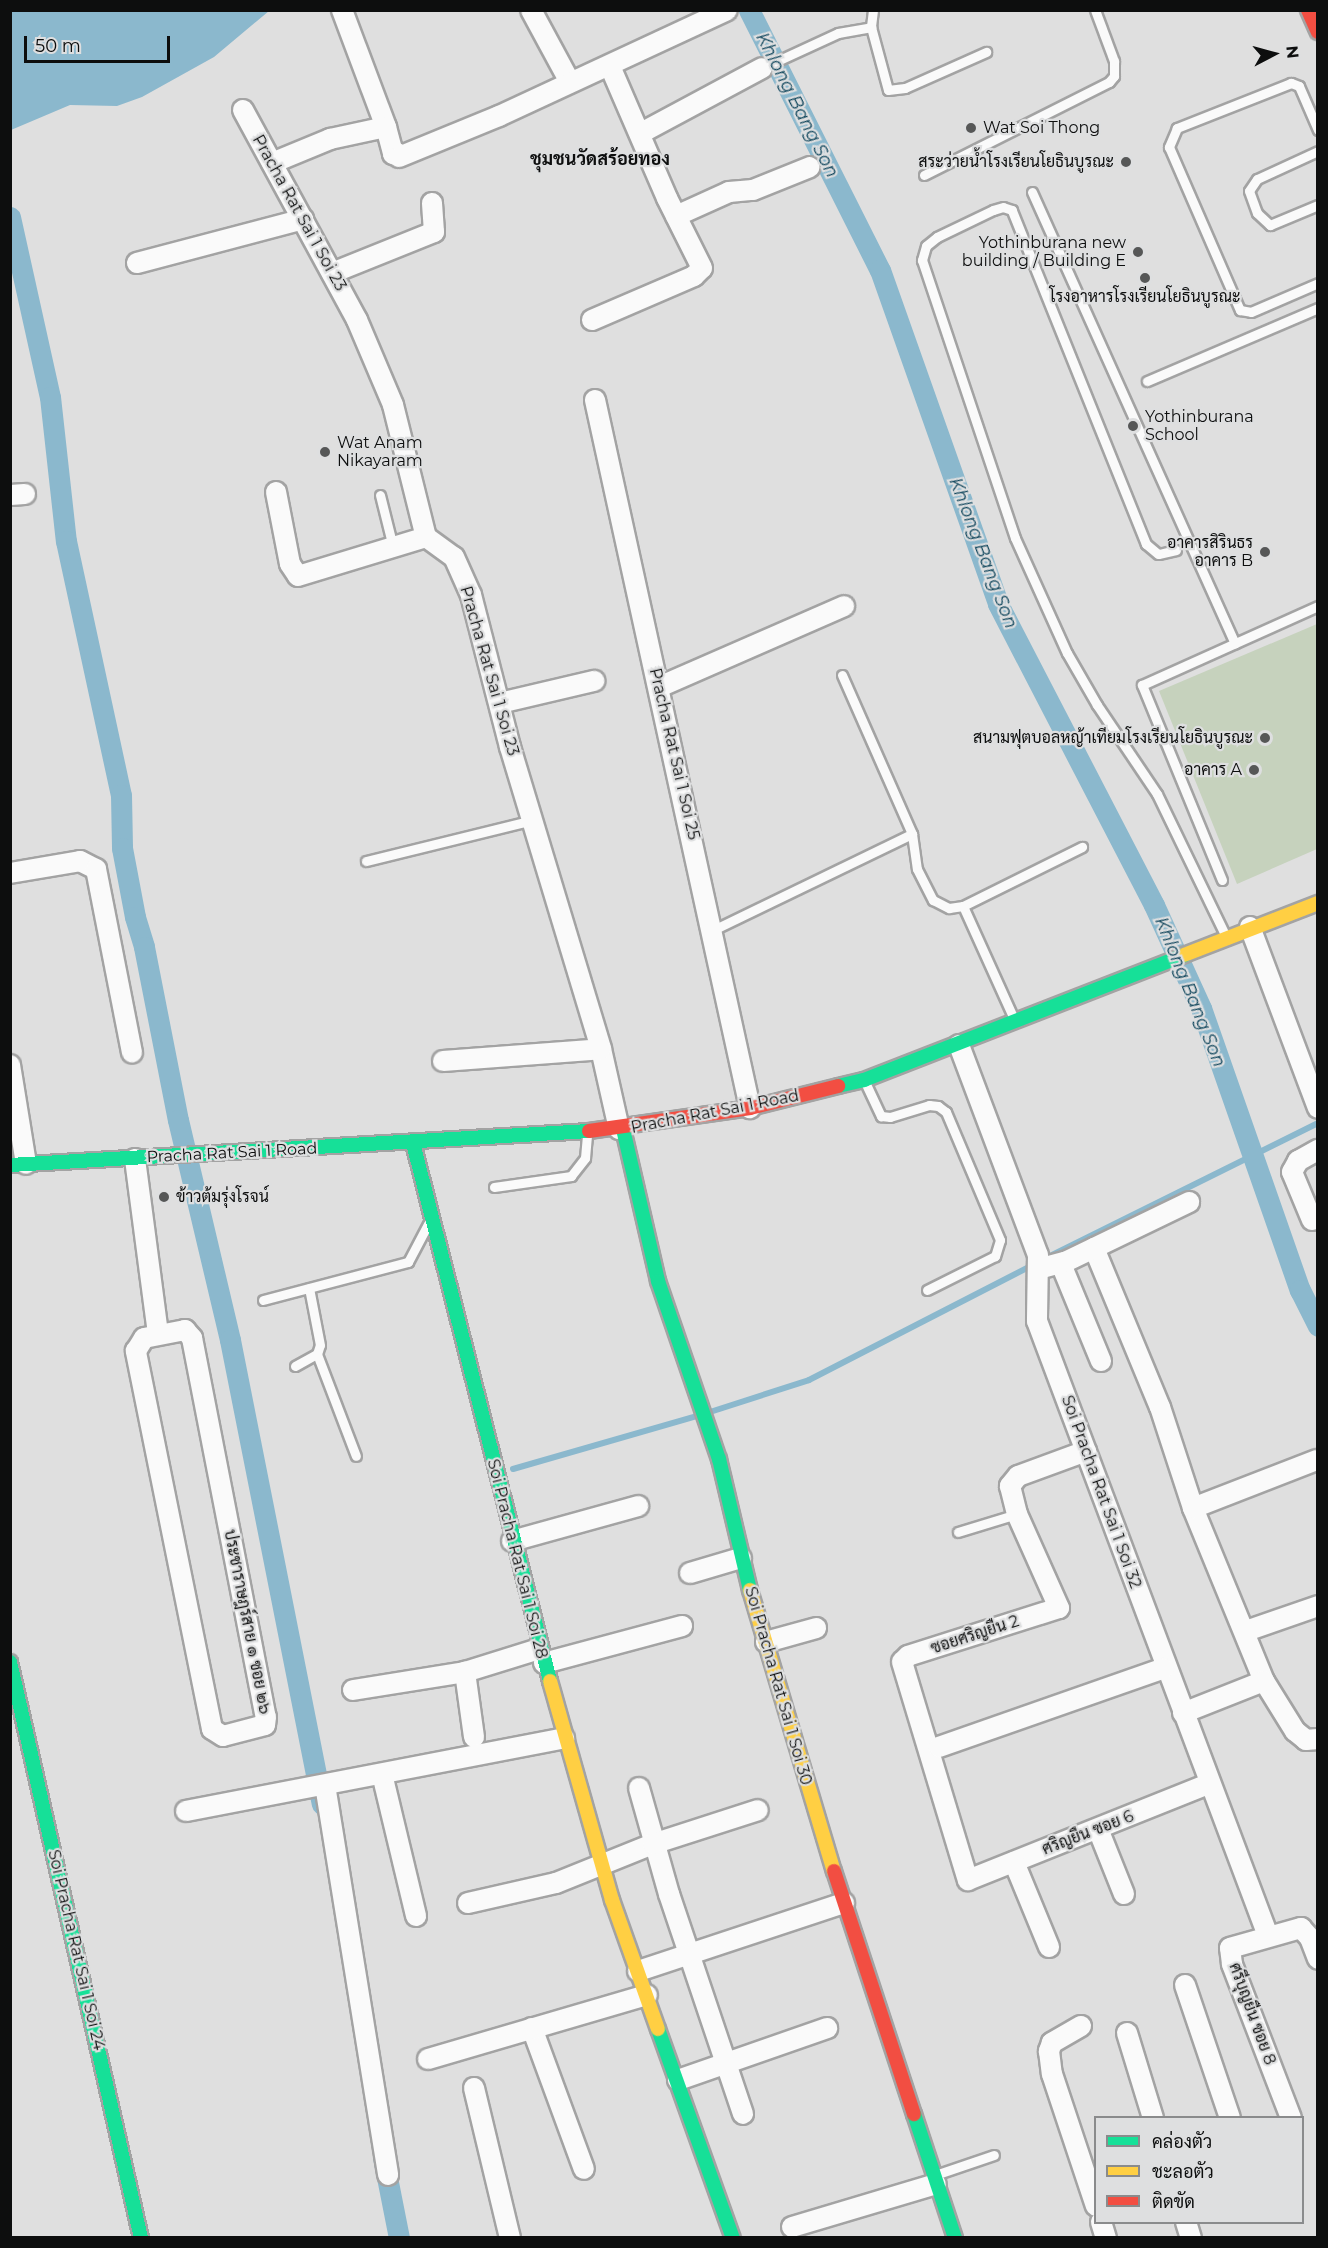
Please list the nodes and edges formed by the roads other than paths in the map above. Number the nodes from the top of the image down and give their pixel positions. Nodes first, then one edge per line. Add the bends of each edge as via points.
1 (342, 10) edge
2 (531, 10) edge
3 (727, 10) edge
4 (873, 10) edge
5 (1095, 10) edge
6 (1308, 10) edge
7 (871, 27) junction
8 (1317, 32) edge
9 (986, 52) dead end
10 (610, 66) junction
11 (762, 68) joint
12 (570, 82) junction
13 (243, 110) dead end
14 (386, 127) junction
15 (1317, 130) edge
16 (642, 133) junction
17 (1317, 151) edge
18 (272, 163) junction
19 (810, 168) dead end
20 (924, 175) dead end
21 (1032, 192) dead end
22 (432, 203) dead end
23 (1317, 205) edge
24 (676, 216) junction
25 (303, 219) junction
26 (137, 263) dead end
27 (332, 273) junction
28 (1317, 282) edge
29 (1317, 308) edge
30 (592, 320) dead end
31 (1147, 381) dead end
32 (595, 400) dead end
33 (276, 492) dead end
34 (380, 495) dead end
35 (426, 537) junction
36 (393, 547) junction
37 (1176, 550) dead end
38 (844, 606) dead end
39 (1317, 606) edge
40 (1235, 644) junction
41 (842, 675) dead end
42 (594, 681) dead end
43 (659, 687) junction
44 (500, 704) junction
45 (533, 820) junction
46 (912, 834) junction
47 (1082, 847) dead end
48 (366, 861) dead end
49 (10, 873) edge
50 (1222, 880) dead end
51 (1316, 902) edge
52 (963, 906) junction
53 (1250, 927) junction
54 (713, 930) junction
55 (1226, 937) junction
56 (1016, 1022) junction
57 (959, 1045) junction
58 (601, 1049) junction
59 (132, 1052) dead end
60 (443, 1061) dead end
61 (10, 1065) edge
62 (864, 1080) junction
63 (750, 1108) junction
64 (1317, 1108) edge
65 (621, 1129) junction
66 (587, 1132) junction
67 (413, 1143) junction
68 (1317, 1150) edge
69 (135, 1159) junction
70 (18, 1164) edge
71 (494, 1187) dead end
72 (1189, 1203) dead end
73 (432, 1216) junction
74 (1312, 1220) dead end
75 (1094, 1248) junction
76 (1061, 1263) junction
77 (1038, 1264) junction
78 (309, 1288) junction
79 (927, 1290) dead end
80 (263, 1300) dead end
81 (158, 1333) junction
82 (317, 1354) junction
83 (1101, 1361) dead end
84 (295, 1366) dead end
85 (1086, 1451) junction
86 (356, 1455) dead end
87 (1317, 1460) edge
88 (638, 1506) dead end
89 (1193, 1508) junction
90 (1017, 1514) junction
91 (958, 1532) dead end
92 (512, 1540) junction
93 (741, 1558) junction
94 (690, 1573) dead end
95 (1317, 1606) edge
96 (682, 1626) dead end
97 (816, 1628) dead end
98 (1246, 1631) junction
99 (766, 1642) junction
100 (541, 1656) junction
101 (10, 1662) edge
102 (1164, 1668) junction
103 (465, 1672) junction
104 (1264, 1681) junction
105 (352, 1690) dead end
106 (1183, 1713) junction
107 (474, 1737) dead end
108 (564, 1738) junction
109 (1317, 1739) edge
110 (939, 1747) dead end
111 (382, 1774) junction
112 (1208, 1784) junction
113 (317, 1786) junction
114 (639, 1788) dead end
115 (758, 1810) dead end
116 (186, 1811) dead end
117 (1098, 1830) junction
118 (653, 1844) junction
119 (1014, 1862) junction
120 (600, 1864) junction
121 (968, 1880) joint
122 (1124, 1894) dead end
123 (468, 1903) dead end
124 (844, 1903) junction
125 (416, 1916) dead end
126 (1268, 1936) junction
127 (1048, 1947) dead end
128 (690, 1953) junction
129 (1317, 1959) edge
130 (638, 1971) junction
131 (1185, 1985) dead end
132 (646, 1995) junction
133 (1081, 2026) dead end
134 (532, 2028) junction
135 (827, 2028) dead end
136 (1126, 2033) dead end
137 (428, 2059) dead end
138 (726, 2061) junction
139 (678, 2080) junction
140 (474, 2088) dead end
141 (743, 2114) dead end
142 (1152, 2116) edge
143 (1229, 2116) edge
144 (1290, 2116) edge
145 (994, 2155) dead end
146 (584, 2169) dead end
147 (388, 2175) dead end
148 (934, 2180) junction
149 (1094, 2203) edge
150 (792, 2227) dead end
151 (141, 2238) edge
152 (510, 2238) edge
153 (734, 2238) edge
154 (955, 2238) edge

1 - 14 street
2 - 12 street
3 - 10 street
4 - 7 lane
5 - 20 lane via 1114,61 1114,76 1109,82
6 - 8 street
7 - 9 lane via 888,90 905,88
7 - 11 lane via 838,33
10 - 12 street
10 - 16 street
11 - 16 street
12 - 14 street via 399,157 393,154
13 - 18 street, Pracha Rat Sai 1 Soi 23
14 - 18 street via 330,139
15 - 28 lane via 1299,86 1291,83 1177,128 1169,147 1240,310 1251,312
16 - 24 street
17 - 23 lane via 1257,179 1249,191 1257,213 1270,225
18 - 25 street, Pracha Rat Sai 1 Soi 23
19 - 24 street via 753,190 729,192
21 - 40 lane
22 - 27 street via 434,232
24 - 30 street via 701,271
25 - 26 street
25 - 27 street, Pracha Rat Sai 1 Soi 23
27 - 35 street, Pracha Rat Sai 1 Soi 23 via 393,405
29 - 31 lane
32 - 43 street, Pracha Rat Sai 1 Soi 25
33 - 36 street via 290,564 298,576
34 - 36 lane
35 - 36 street
35 - 44 street, Pracha Rat Sai 1 Soi 23 via 454,557 471,595
37 - 55 lane via 1158,554 1146,544 1012,210 993,210 937,237 926,246 922,260 1015,538 1067,653 1157,794
38 - 43 street
39 - 40 lane
40 - 50 lane via 1142,685
41 - 46 lane
42 - 44 street
43 - 54 street, Pracha Rat Sai 1 Soi 25
44 - 45 street, Pracha Rat Sai 1 Soi 23
45 - 48 lane
45 - 58 street, Pracha Rat Sai 1 Soi 23
46 - 52 lane via 918,869 933,900 949,908
46 - 54 lane
47 - 52 lane
49 - 59 street via 80,861 96,869
51 - 53 street, Pracha Rat Sai 1 Road
52 - 56 lane
53 - 55 street, Pracha Rat Sai 1 Road
53 - 64 street
54 - 63 street, Pracha Rat Sai 1 Soi 25
55 - 56 street, Pracha Rat Sai 1 Road
56 - 57 street, Pracha Rat Sai 1 Road
57 - 62 street, Pracha Rat Sai 1 Road
57 - 77 street, Soi Pracha Rat Sai 1 Soi 32
58 - 60 street
58 - 65 street, Pracha Rat Sai 1 Soi 23
61 - 70 street
62 - 63 street, Pracha Rat Sai 1 Road
62 - 79 lane via 881,1116 929,1105 946,1112 1000,1240 995,1256
63 - 65 street, Pracha Rat Sai 1 Road
65 - 66 street, Pracha Rat Sai 1 Road
65 - 93 street, Soi Pracha Rat Sai 1 Soi 30 via 658,1281 708,1429
66 - 67 street, Pracha Rat Sai 1 Road
66 - 71 lane via 585,1158 571,1176
67 - 69 street, Pracha Rat Sai 1 Road
67 - 73 street, Soi Pracha Rat Sai 1 Soi 28
68 - 74 street via 1298,1161 1293,1172
69 - 70 street, Pracha Rat Sai 1 Road
69 - 81 street
72 - 75 street
73 - 78 lane via 408,1262
73 - 92 street, Soi Pracha Rat Sai 1 Soi 28
75 - 76 street
75 - 89 street via 1160,1407
76 - 77 street
76 - 83 street
77 - 85 street, Soi Pracha Rat Sai 1 Soi 32 via 1034,1305 1037,1321
78 - 80 lane
78 - 82 lane via 320,1345
81 - 81 street, ประชาราษฎร์สาย ๑ ซอย ๒๖ via 144,1338 136,1351 212,1729 223,1736 265,1725 266,1717 192,1338 185,1330
82 - 84 lane
82 - 86 lane
85 - 90 street, ซอยศริญยืน 2 via 1011,1480
85 - 102 street, Soi Pracha Rat Sai 1 Soi 32
87 - 89 street
88 - 92 street
89 - 98 street
90 - 91 lane
90 - 121 street, ซอยศริญยืน 2 via 1059,1608 908,1656 902,1662
92 - 100 street, Soi Pracha Rat Sai 1 Soi 28
93 - 94 street
93 - 99 street, Soi Pracha Rat Sai 1 Soi 30
95 - 98 street
96 - 100 street
97 - 99 street
98 - 104 street
99 - 124 street, Soi Pracha Rat Sai 1 Soi 30
100 - 103 street
100 - 108 street, Soi Pracha Rat Sai 1 Soi 28
101 - 151 street, Soi Pracha Rat Sai 1 Soi 24
102 - 106 street, Soi Pracha Rat Sai 1 Soi 32
102 - 110 street
103 - 105 street
103 - 107 street
104 - 106 street
104 - 109 street via 1294,1731 1306,1740
106 - 112 street, Soi Pracha Rat Sai 1 Soi 32
108 - 111 street
108 - 120 street, Soi Pracha Rat Sai 1 Soi 28
111 - 113 street
111 - 125 street
112 - 117 street, ศริญยืน ซอย 6
112 - 126 street, Soi Pracha Rat Sai 1 Soi 32
113 - 116 street
113 - 147 street
114 - 118 street
115 - 118 street
117 - 119 street, ศริญยืน ซอย 6
117 - 122 street
118 - 120 street
118 - 128 street
119 - 121 street, ศริญยืน ซอย 6
119 - 127 street
120 - 123 street via 556,1883
120 - 130 street, Soi Pracha Rat Sai 1 Soi 28
124 - 128 street
124 - 148 street, Soi Pracha Rat Sai 1 Soi 30
126 - 129 street via 1301,1928 1310,1938
126 - 144 street, ศรีบุญยืน ซอย 8 via 1230,1948 1230,1955
128 - 130 street
128 - 138 street
130 - 132 street, Soi Pracha Rat Sai 1 Soi 28
131 - 143 street
132 - 134 street
132 - 139 street, Soi Pracha Rat Sai 1 Soi 28
133 - 149 street via 1052,2043 1049,2052 1052,2074
134 - 137 street
134 - 146 street
135 - 138 street
136 - 142 street
138 - 139 street
138 - 141 street
139 - 153 street, Soi Pracha Rat Sai 1 Soi 28
140 - 152 street
145 - 148 lane
148 - 150 street
148 - 154 street, Soi Pracha Rat Sai 1 Soi 30

